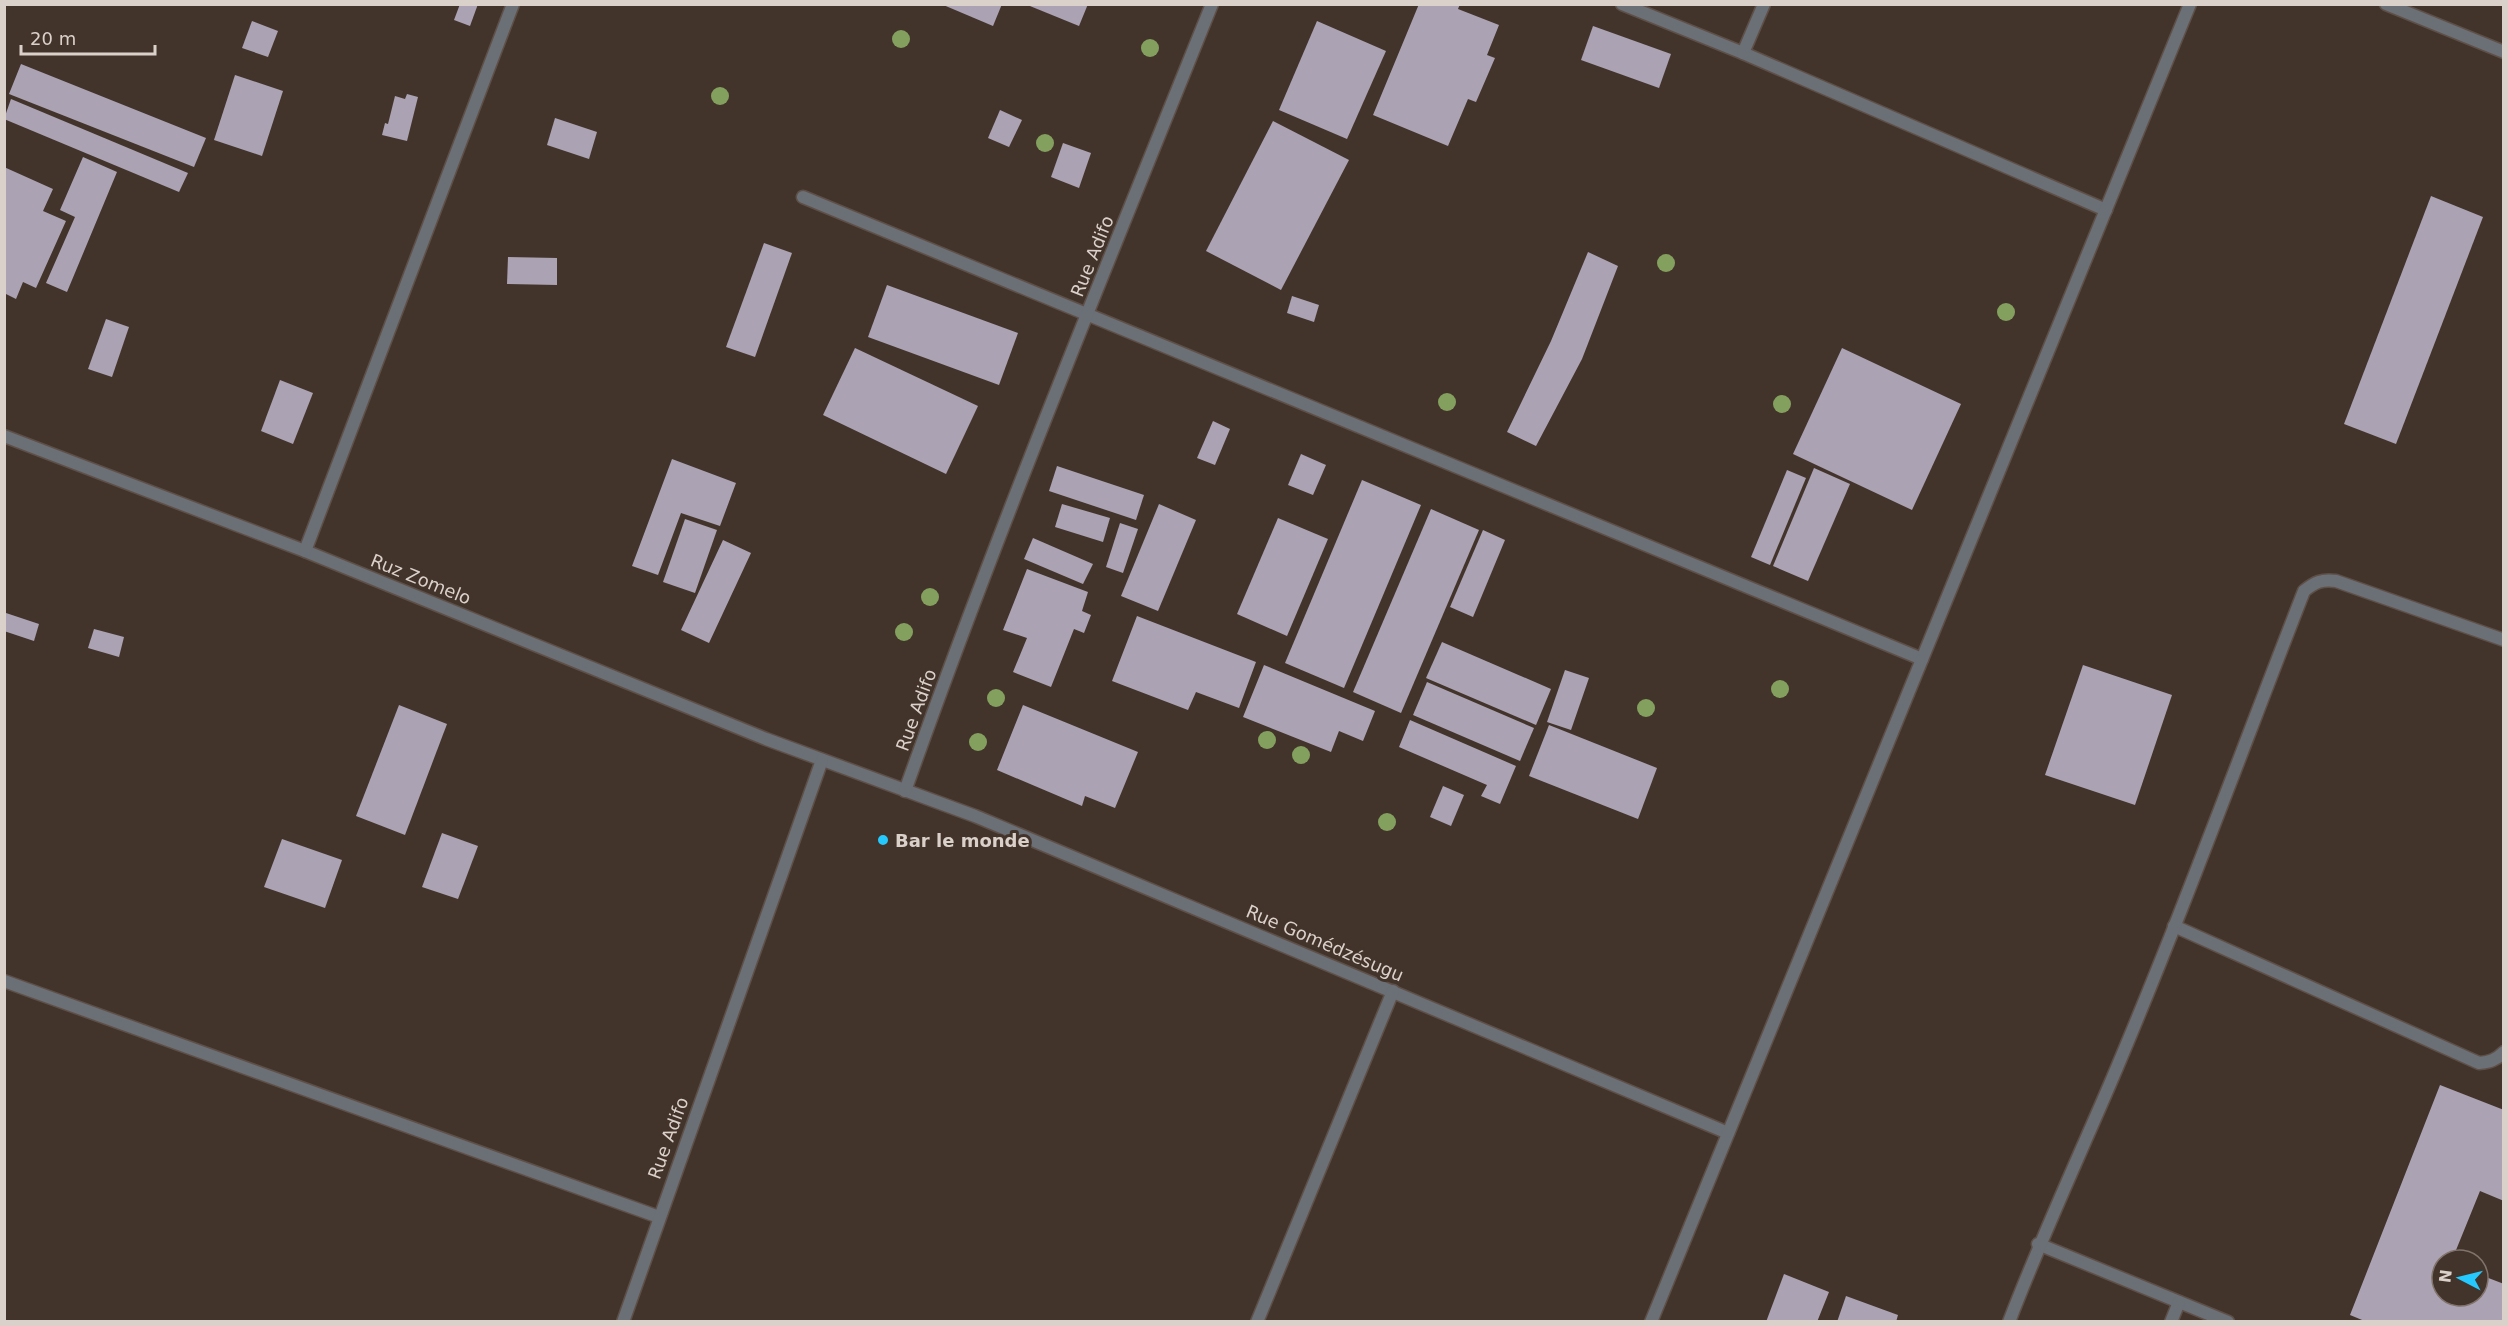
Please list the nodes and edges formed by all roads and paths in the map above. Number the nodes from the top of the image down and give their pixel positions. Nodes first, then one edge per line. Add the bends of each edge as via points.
1 (513, 4) edge
2 (1212, 4) edge
3 (1622, 4) edge
4 (1764, 4) edge
5 (2190, 4) edge
6 (2386, 4) edge
7 (2504, 52) edge
8 (1743, 53) junction
9 (803, 197) dead end
10 (2106, 210) junction
11 (1088, 314) junction
12 (4, 436) edge
13 (304, 551) junction
14 (2504, 640) edge
15 (1922, 659) junction
16 (822, 760) junction
17 (905, 791) junction
18 (2174, 926) junction
19 (4, 981) edge
20 (1393, 991) junction
21 (2504, 1052) edge
22 (1728, 1133) junction
23 (659, 1217) junction
24 (2038, 1244) junction
25 (2179, 1302) junction
26 (623, 1322) edge
27 (1257, 1322) edge
28 (1651, 1322) edge
29 (2009, 1322) edge
30 (2171, 1322) edge
31 (2228, 1322) edge

1 - 13 street
2 - 11 street, Rue Adifo
3 - 8 street
4 - 8 street
5 - 10 street
6 - 7 street
8 - 10 street
9 - 11 street
10 - 15 street
11 - 15 street
11 - 17 street, Rue Adifo
12 - 13 street, Ruz Zomelo
13 - 16 street, Ruz Zomelo
14 - 18 street via 2336,580 2313,583 2304,591
15 - 22 street
16 - 17 street
16 - 23 street, Rue Adifo
17 - 20 street, Rue Gomédzésugu via 975,816
18 - 21 street via 2479,1063 2489,1062
18 - 24 street
19 - 23 street
20 - 22 street, Rue Gomédzésugu
20 - 27 street
22 - 28 street
23 - 26 street, Rue Adifo
24 - 25 street
24 - 29 street
25 - 30 street
25 - 31 street

